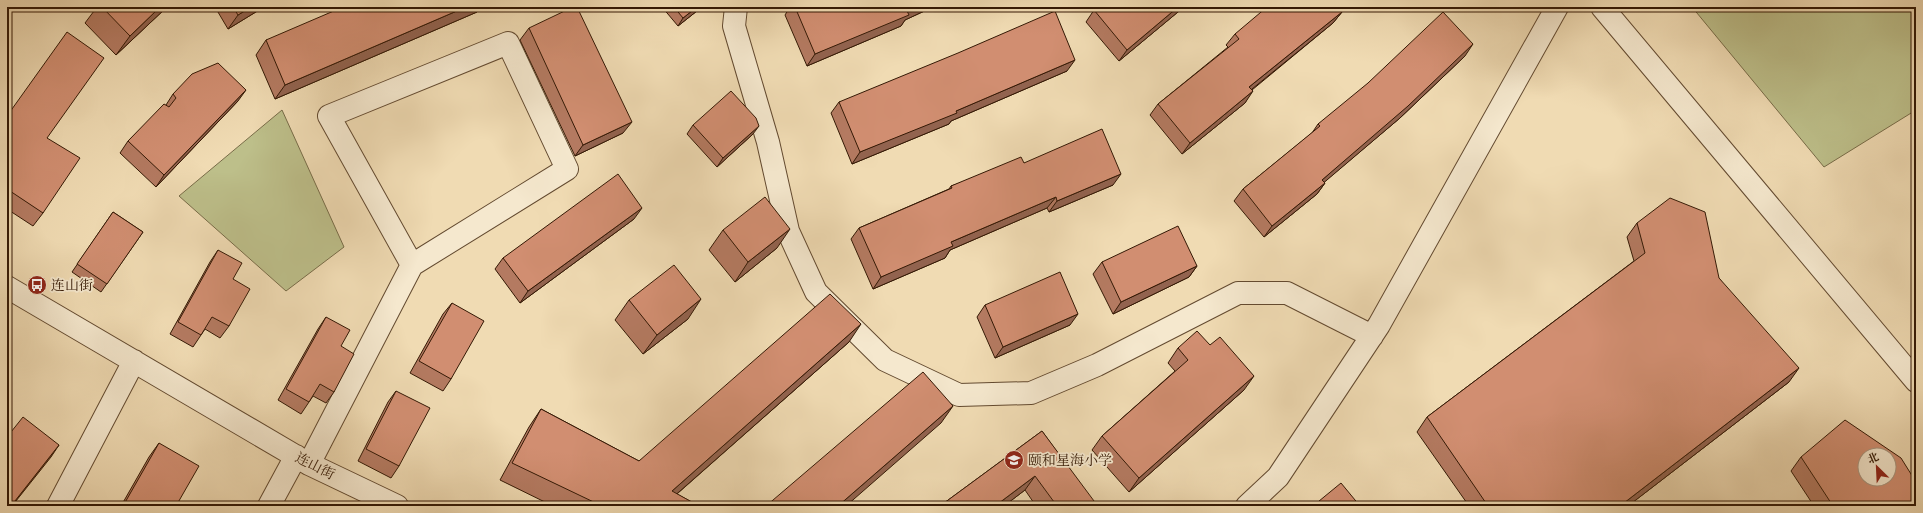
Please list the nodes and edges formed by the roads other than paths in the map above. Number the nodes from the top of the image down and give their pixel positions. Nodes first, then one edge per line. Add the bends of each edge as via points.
1 (736, 7) edge
2 (1557, 7) edge
3 (1602, 7) edge
4 (412, 265) junction
5 (7, 287) edge
6 (1372, 336) junction
7 (134, 361) junction
8 (1916, 381) edge
9 (302, 460) junction
10 (58, 506) edge
11 (269, 506) edge
12 (397, 506) edge
13 (1247, 506) edge

1 - 6 street via 734,26 768,142 788,231 816,292 885,360 959,395 1031,392 1097,365 1238,294 1287,293
2 - 6 street
3 - 8 street
4 - 4 street via 567,169 508,43 329,116
4 - 9 street
5 - 7 street, 连山街
6 - 13 street via 1278,477
7 - 9 street, 连山街
7 - 10 street
9 - 11 street
9 - 12 street, 连山街

